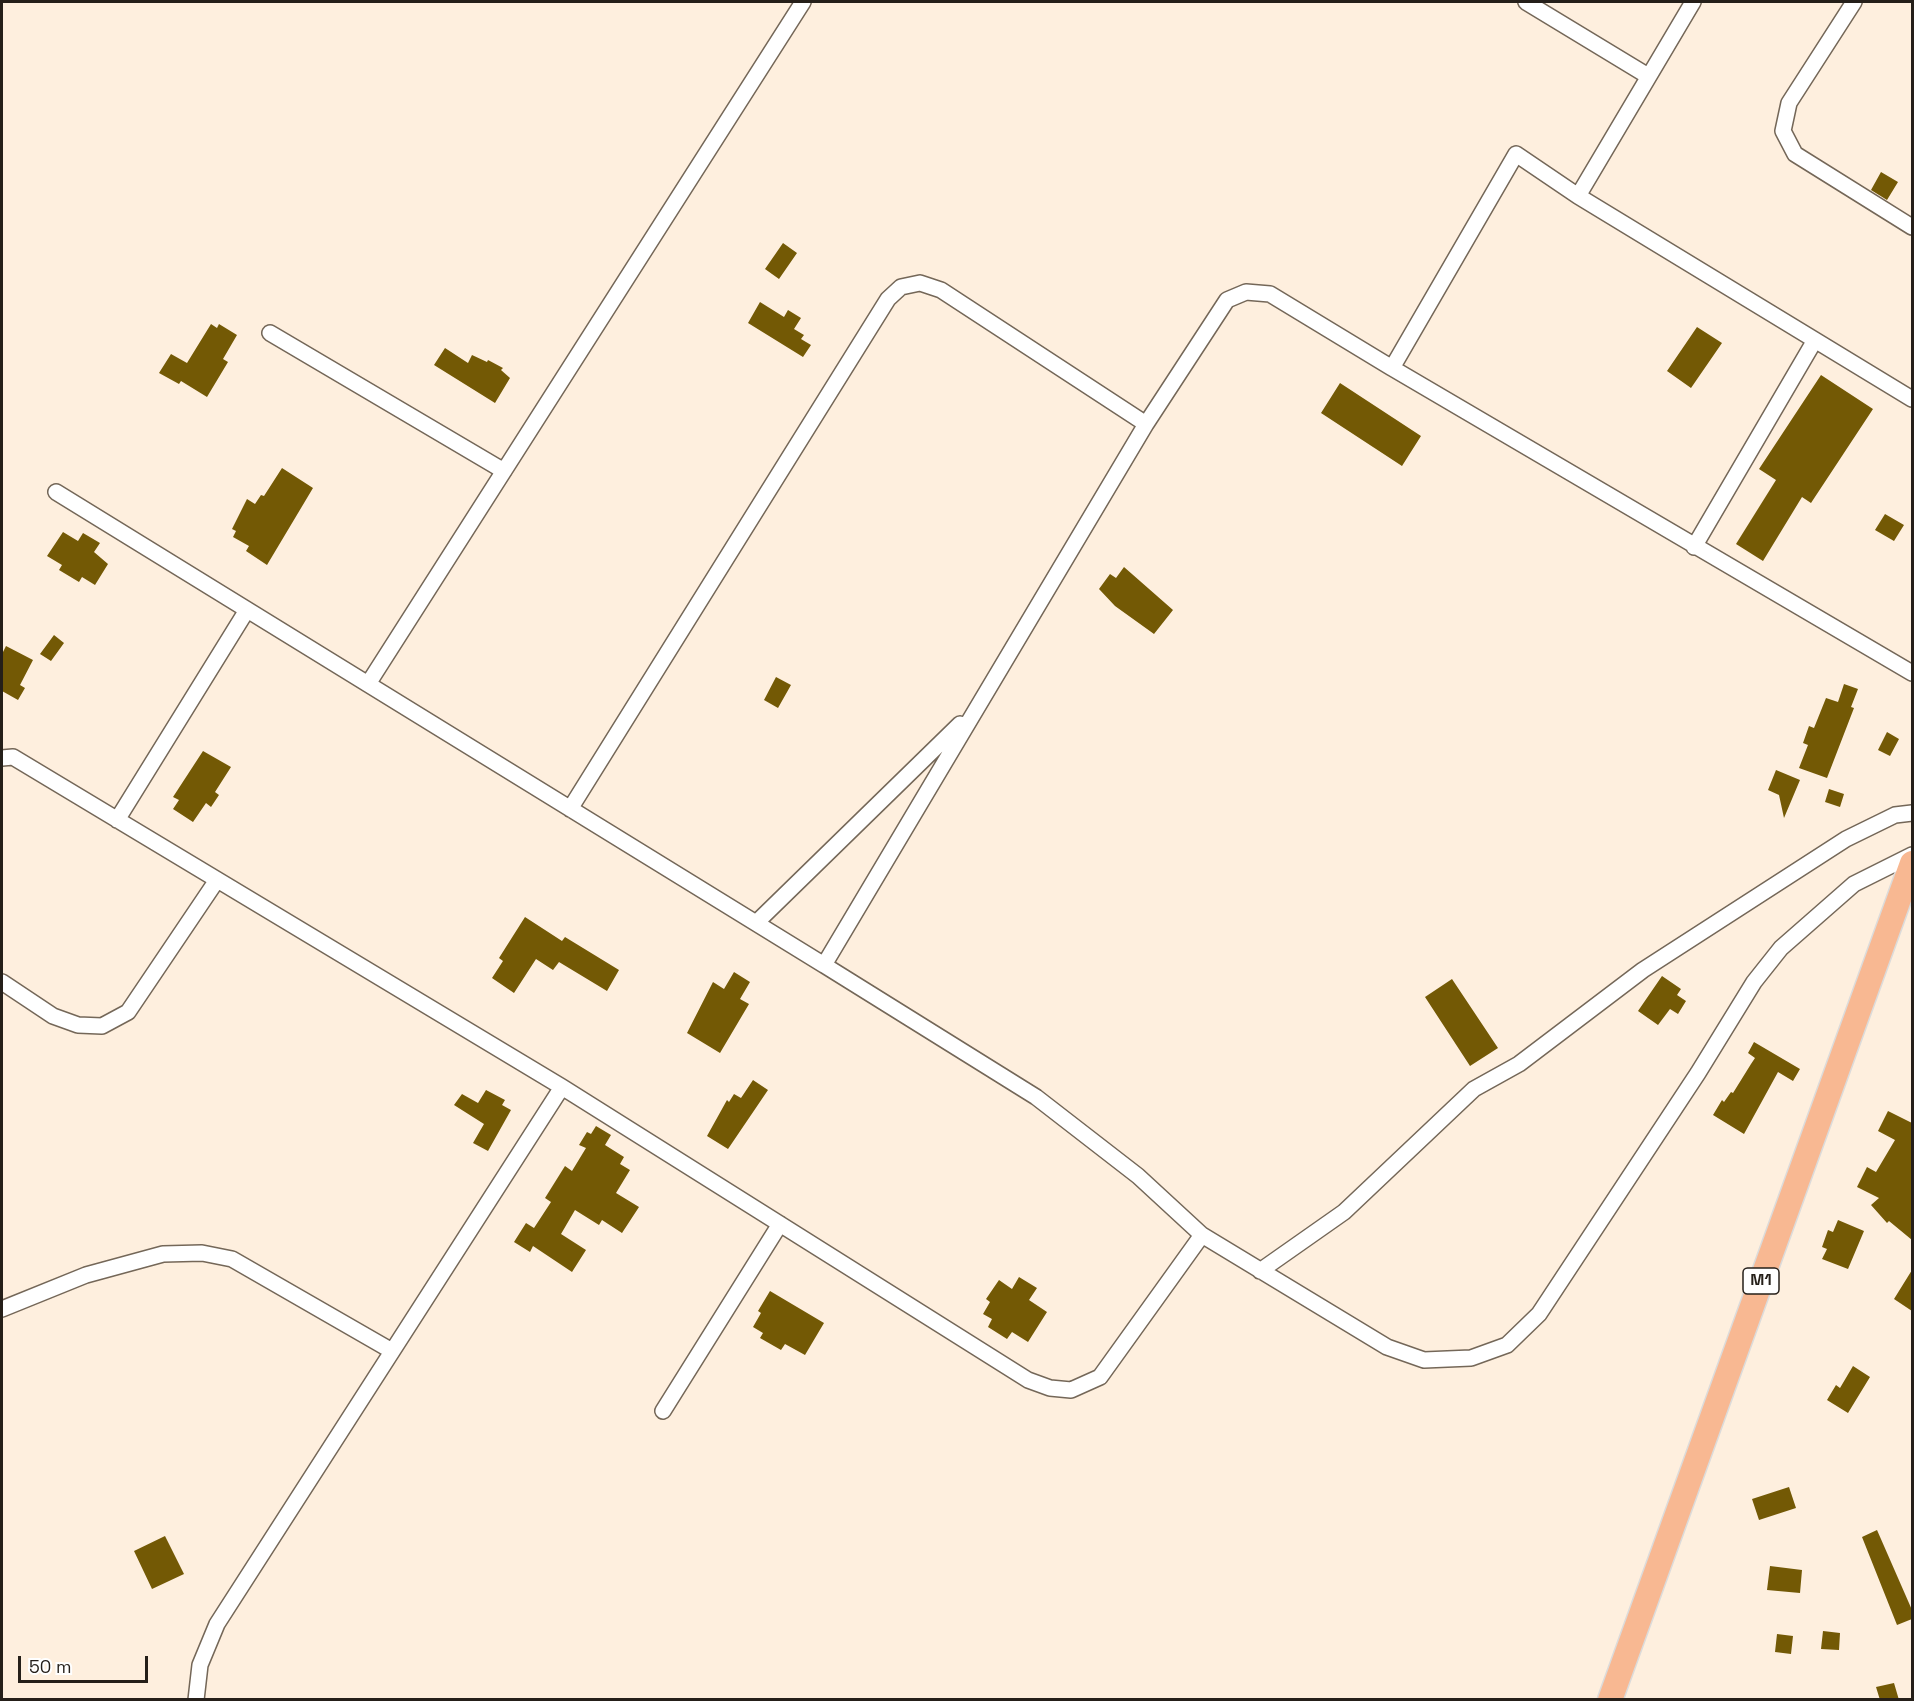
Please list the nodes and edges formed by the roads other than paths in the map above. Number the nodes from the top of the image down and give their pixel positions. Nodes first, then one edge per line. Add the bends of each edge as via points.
1 (803, 2) edge
2 (1526, 2) edge
3 (1693, 2) edge
4 (1854, 2) edge
5 (1648, 76) junction
6 (1578, 196) junction
7 (1912, 227) edge
8 (270, 333) dead end
9 (1815, 340) junction
10 (1392, 368) junction
11 (1912, 399) edge
12 (1146, 424) junction
13 (504, 471) junction
14 (56, 492) dead end
15 (1694, 547) junction
16 (247, 610) junction
17 (1912, 673) edge
18 (368, 684) junction
19 (976, 709) junction
20 (2, 758) edge
21 (570, 809) junction
22 (1912, 813) edge
23 (117, 820) junction
24 (1912, 855) edge
25 (1912, 863) edge
26 (217, 880) junction
27 (756, 923) junction
28 (824, 965) junction
29 (2, 982) edge
30 (562, 1087) junction
31 (780, 1224) junction
32 (1202, 1235) junction
33 (1260, 1270) junction
34 (2, 1309) edge
35 (392, 1352) junction
36 (663, 1411) dead end
37 (196, 1700) edge
38 (1610, 1700) edge

1 - 13 street
2 - 5 street
3 - 5 street
4 - 7 street via 1789,103 1783,131 1795,154
5 - 6 street
6 - 9 street
6 - 10 street via 1516,154
8 - 13 street
9 - 11 street
9 - 15 street
10 - 12 street via 1270,294 1246,292 1227,300
10 - 15 street
12 - 19 street
12 - 21 street via 941,290 920,283 901,288 881,309
13 - 18 street
14 - 16 street
15 - 17 street
16 - 18 street
16 - 23 street
18 - 21 street
19 - 27 street
19 - 28 street
20 - 23 street via 13,757
21 - 27 street
22 - 33 street via 1895,815 1846,839 1643,970 1519,1064 1474,1089 1344,1212
23 - 26 street
24 - 33 street via 1854,884 1782,948 1754,982 1539,1314 1507,1346 1471,1359 1424,1360 1387,1347
25 - 38 highway, M1
26 - 29 street via 128,1012 102,1026 78,1025 53,1016
26 - 30 street
27 - 28 street
28 - 32 street via 1036,1097 1138,1176
30 - 31 street
30 - 35 street
31 - 32 street via 1028,1380 1071,1390 1100,1377 1110,1366
31 - 36 street
32 - 33 street
34 - 35 street via 86,1275 163,1254 202,1253 232,1259
35 - 37 street via 217,1624 200,1665

